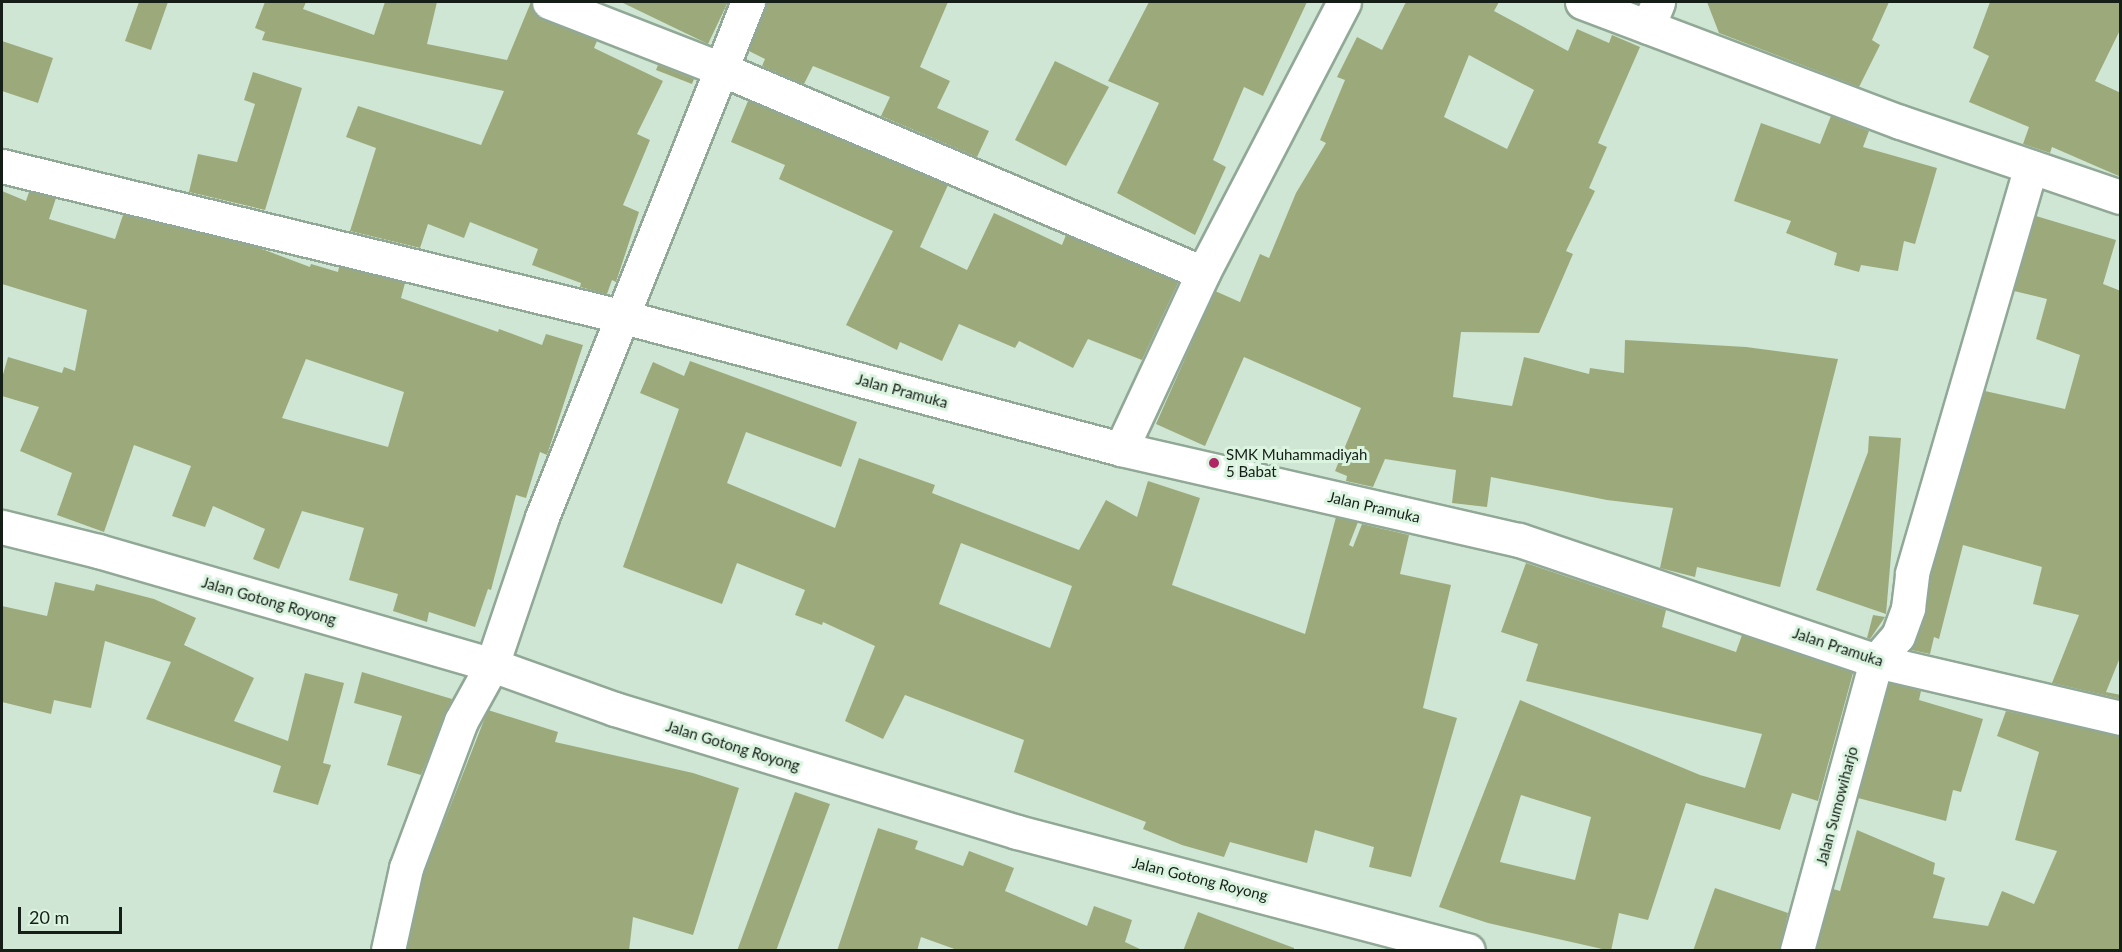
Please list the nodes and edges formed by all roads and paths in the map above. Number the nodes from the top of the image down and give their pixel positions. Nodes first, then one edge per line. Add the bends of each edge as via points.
1 (549, 2) edge
2 (748, 2) edge
3 (1344, 2) edge
4 (1582, 2) edge
5 (1653, 14) edge
6 (721, 69) junction
7 (2, 166) edge
8 (2031, 167) junction
9 (2121, 197) edge
10 (1203, 273) junction
11 (620, 316) junction
12 (1121, 450) junction
13 (2, 527) edge
14 (1876, 661) junction
15 (492, 665) junction
16 (2121, 718) edge
17 (388, 951) edge
18 (1468, 951) edge
19 (1797, 951) edge

1 - 6 street
2 - 6 street
3 - 10 street
4 - 5 street
5 - 8 street
6 - 10 street
6 - 11 street
7 - 11 street, Jalan Pramuka
8 - 9 street
8 - 14 street via 1912,573 1908,608 1898,636
10 - 12 street
11 - 12 street, Jalan Pramuka
11 - 15 street via 542,517
12 - 14 street, Jalan Pramuka via 1519,540
13 - 15 street, Jalan Gotong Royong
14 - 16 street, Jalan Pramuka
14 - 19 street, Jalan Sumowiharjo
15 - 17 street via 461,721 406,868
15 - 18 street, Jalan Gotong Royong via 626,713 984,822

